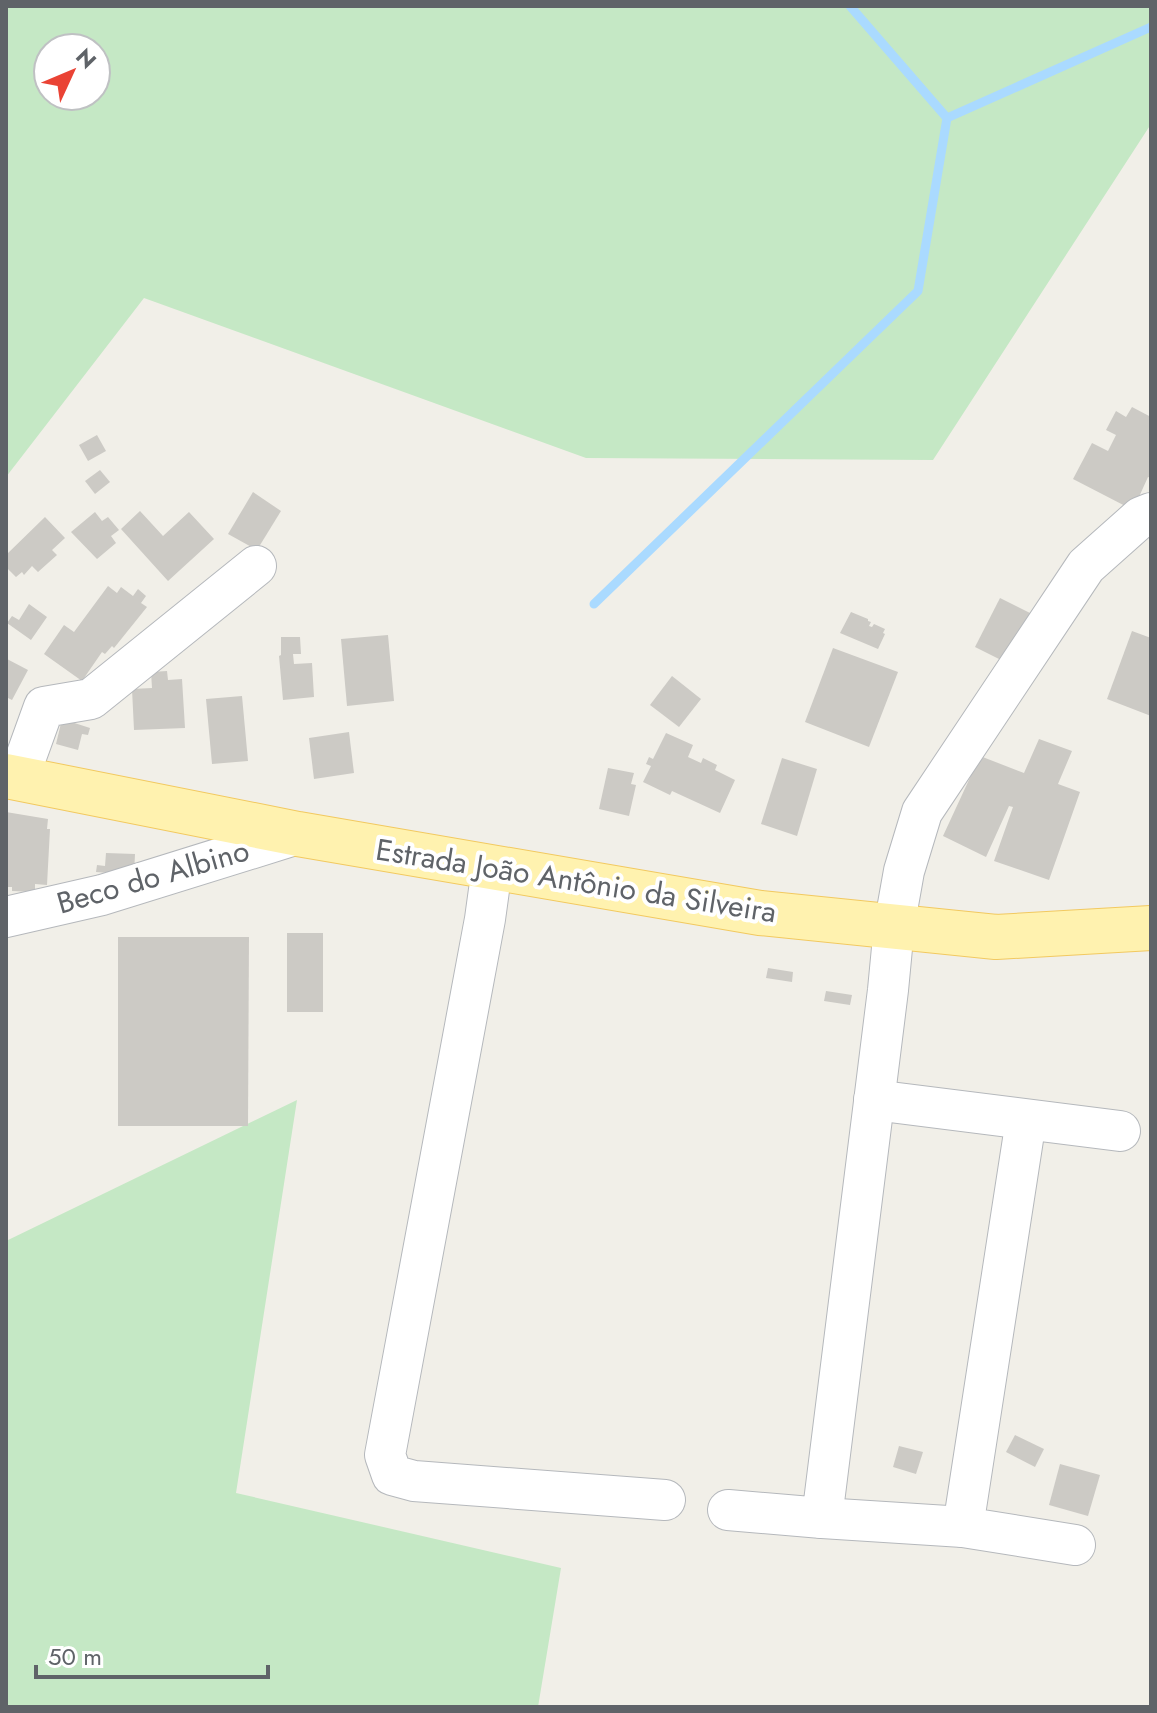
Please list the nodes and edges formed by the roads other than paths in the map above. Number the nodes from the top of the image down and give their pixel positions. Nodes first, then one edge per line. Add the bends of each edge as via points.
1 (1151, 513) edge
2 (256, 566) dead end
3 (12, 778) edge
4 (298, 834) junction
5 (492, 868) junction
6 (6, 917) edge
7 (894, 927) junction
8 (1151, 928) edge
9 (874, 1100) junction
10 (1026, 1120) junction
11 (1120, 1131) dead end
12 (665, 1500) dead end
13 (728, 1510) dead end
14 (822, 1518) junction
15 (963, 1527) junction
16 (1075, 1545) dead end

1 - 7 street via 1086,566 922,812
2 - 3 street via 91,699 44,707
3 - 4 main road, Estrada João Antônio da Silveira
4 - 5 main road, Estrada João Antônio da Silveira
4 - 6 street, Beco do Albino via 102,895
5 - 7 main road, Estrada João Antônio da Silveira via 760,913
5 - 12 street via 385,1455 392,1475 414,1481
7 - 8 main road, Estrada João Antônio da Silveira via 996,937
7 - 9 street
9 - 10 street
9 - 14 street
10 - 11 street
10 - 15 street
13 - 14 street
14 - 15 street
15 - 16 street

